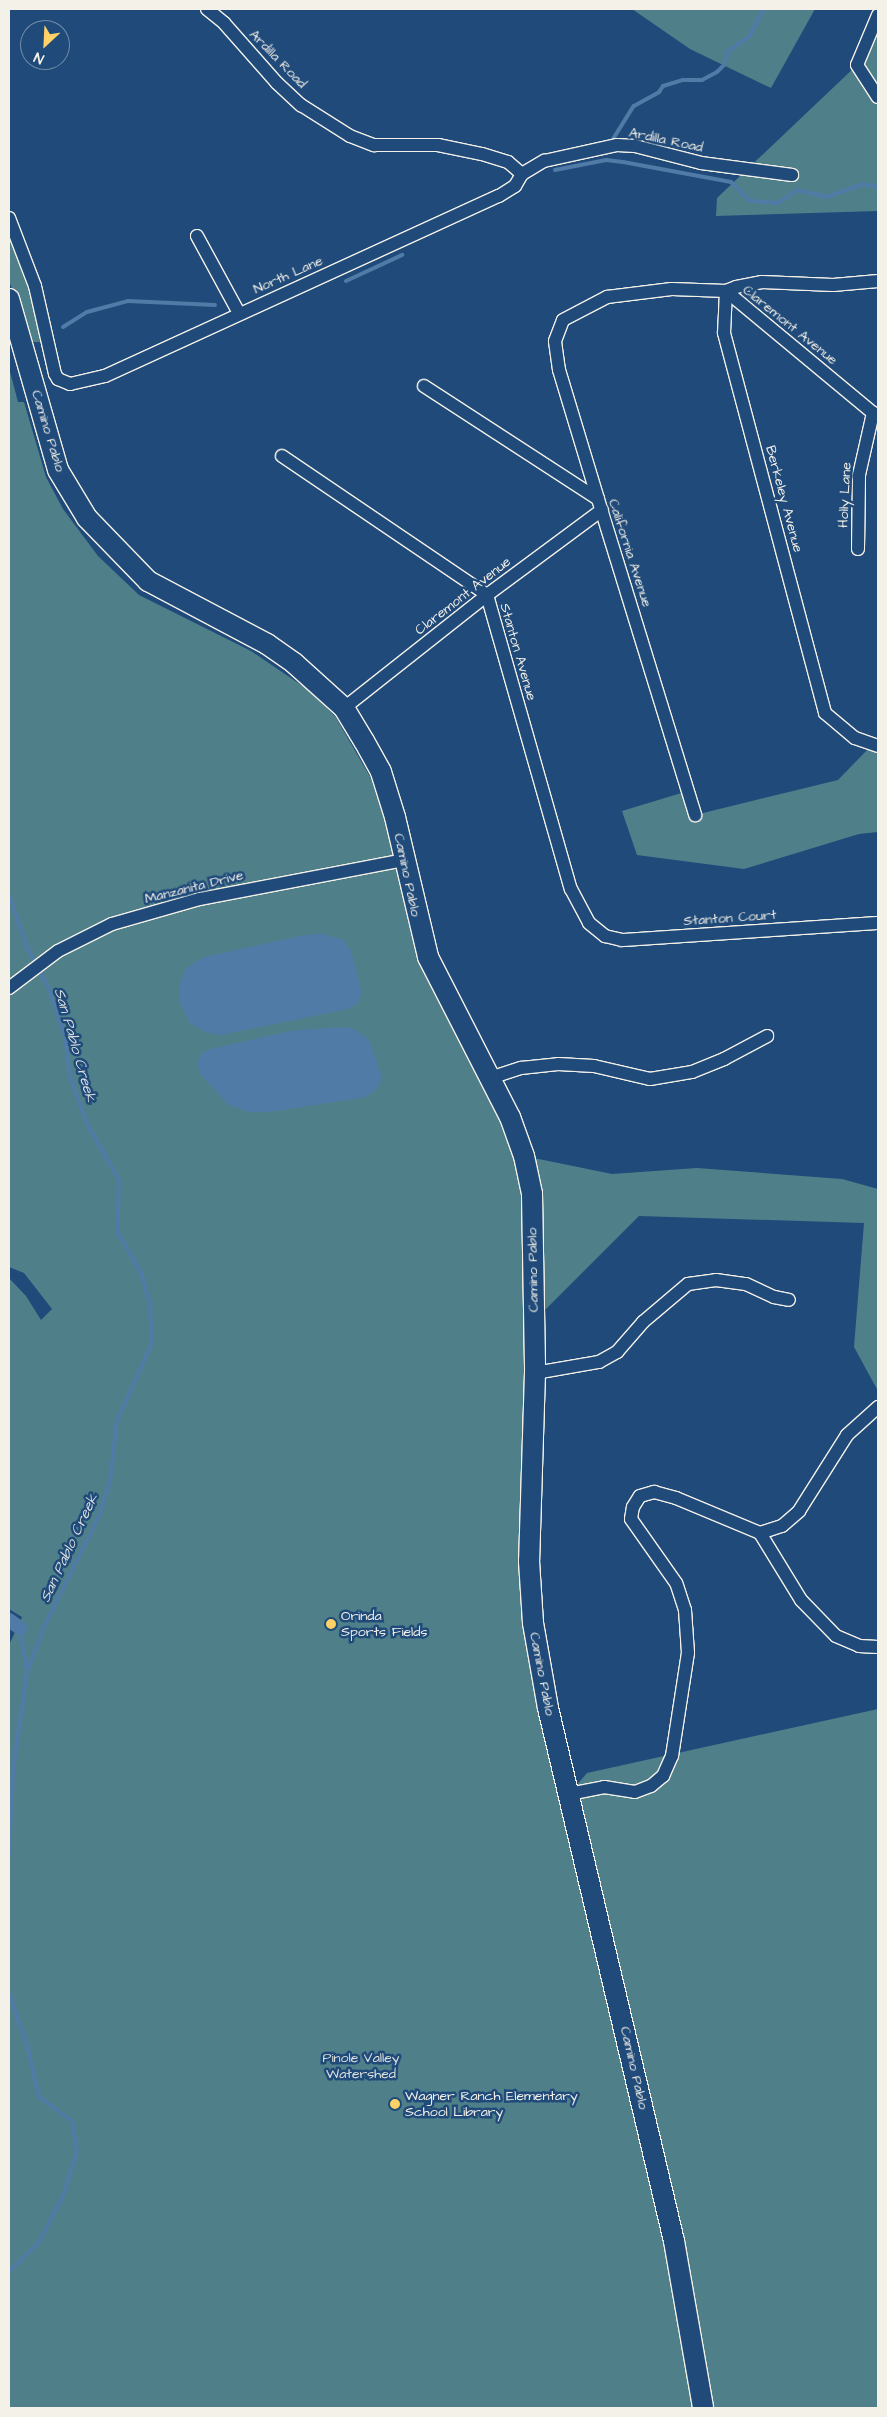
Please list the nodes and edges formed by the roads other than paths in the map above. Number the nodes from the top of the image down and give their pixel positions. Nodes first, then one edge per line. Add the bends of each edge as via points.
1 (206, 9) edge
2 (878, 15) edge
3 (878, 97) edge
4 (522, 174) junction
5 (792, 176) dead end
6 (9, 218) edge
7 (197, 236) dead end
8 (878, 281) edge
9 (726, 291) junction
10 (9, 299) edge
11 (239, 313) junction
12 (58, 379) joint
13 (424, 386) dead end
14 (876, 415) edge
15 (282, 456) dead end
16 (600, 505) junction
17 (858, 549) dead end
18 (486, 595) junction
19 (344, 708) junction
20 (878, 746) edge
21 (695, 815) dead end
22 (404, 860) junction
23 (878, 922) edge
24 (589, 923) joint
25 (11, 987) edge
26 (767, 1036) dead end
27 (490, 1078) junction
28 (789, 1300) dead end
29 (535, 1373) junction
30 (878, 1407) edge
31 (760, 1533) junction
32 (878, 1647) edge
33 (569, 1794) junction
34 (703, 2408) edge

1 - 4 street, Ardilla Road via 224,23 266,72 301,105 350,136 374,145 438,145 482,154 508,162
2 - 3 street via 858,65
4 - 5 street, Ardilla Road via 544,161 617,145 635,146 701,163
4 - 11 street, North Lane via 515,186 499,196
6 - 12 street, Camino Pablo via 36,286
7 - 11 street
8 - 9 street via 833,285 762,282
9 - 14 street, Claremont Avenue
9 - 16 street, Claremont Avenue via 672,289 607,297 563,320 555,341 559,370
9 - 20 street, Berkeley Avenue via 724,332 825,713 855,738
10 - 19 main road, Camino Pablo via 58,470 87,518 148,581 267,644 294,663
11 - 12 street, North Lane via 105,376 70,384
13 - 16 street, California Avenue
14 - 17 street, Holly Lane via 858,475
15 - 18 street, Stanton Avenue
16 - 18 street, Claremont Avenue
16 - 21 street, California Avenue
18 - 19 street, Claremont Avenue
18 - 24 street, Stanton Avenue via 571,889
19 - 22 main road, Camino Pablo via 380,772
22 - 25 street, Manzanita Drive via 200,899 112,924 58,952
22 - 27 main road, Camino Pablo via 428,957
23 - 24 street, Stanton Court via 622,940 605,936
26 - 27 street via 700,1069 650,1079 594,1066 558,1064 521,1068
27 - 29 main road, Camino Pablo via 510,1117 524,1156 532,1194
28 - 29 street via 736,1283 716,1280 688,1284 644,1322 617,1352 599,1362
29 - 33 main road, Camino Pablo via 529,1561 533,1623 546,1700
30 - 31 street via 847,1435 800,1511 782,1526
31 - 32 street via 801,1600 836,1636 859,1646
31 - 33 street via 676,1498 654,1492 640,1496 633,1507 631,1519 676,1583 685,1610 688,1653 672,1756 663,1776 651,1786 635,1792 604,1788
33 - 34 main road, Camino Pablo via 674,2241

